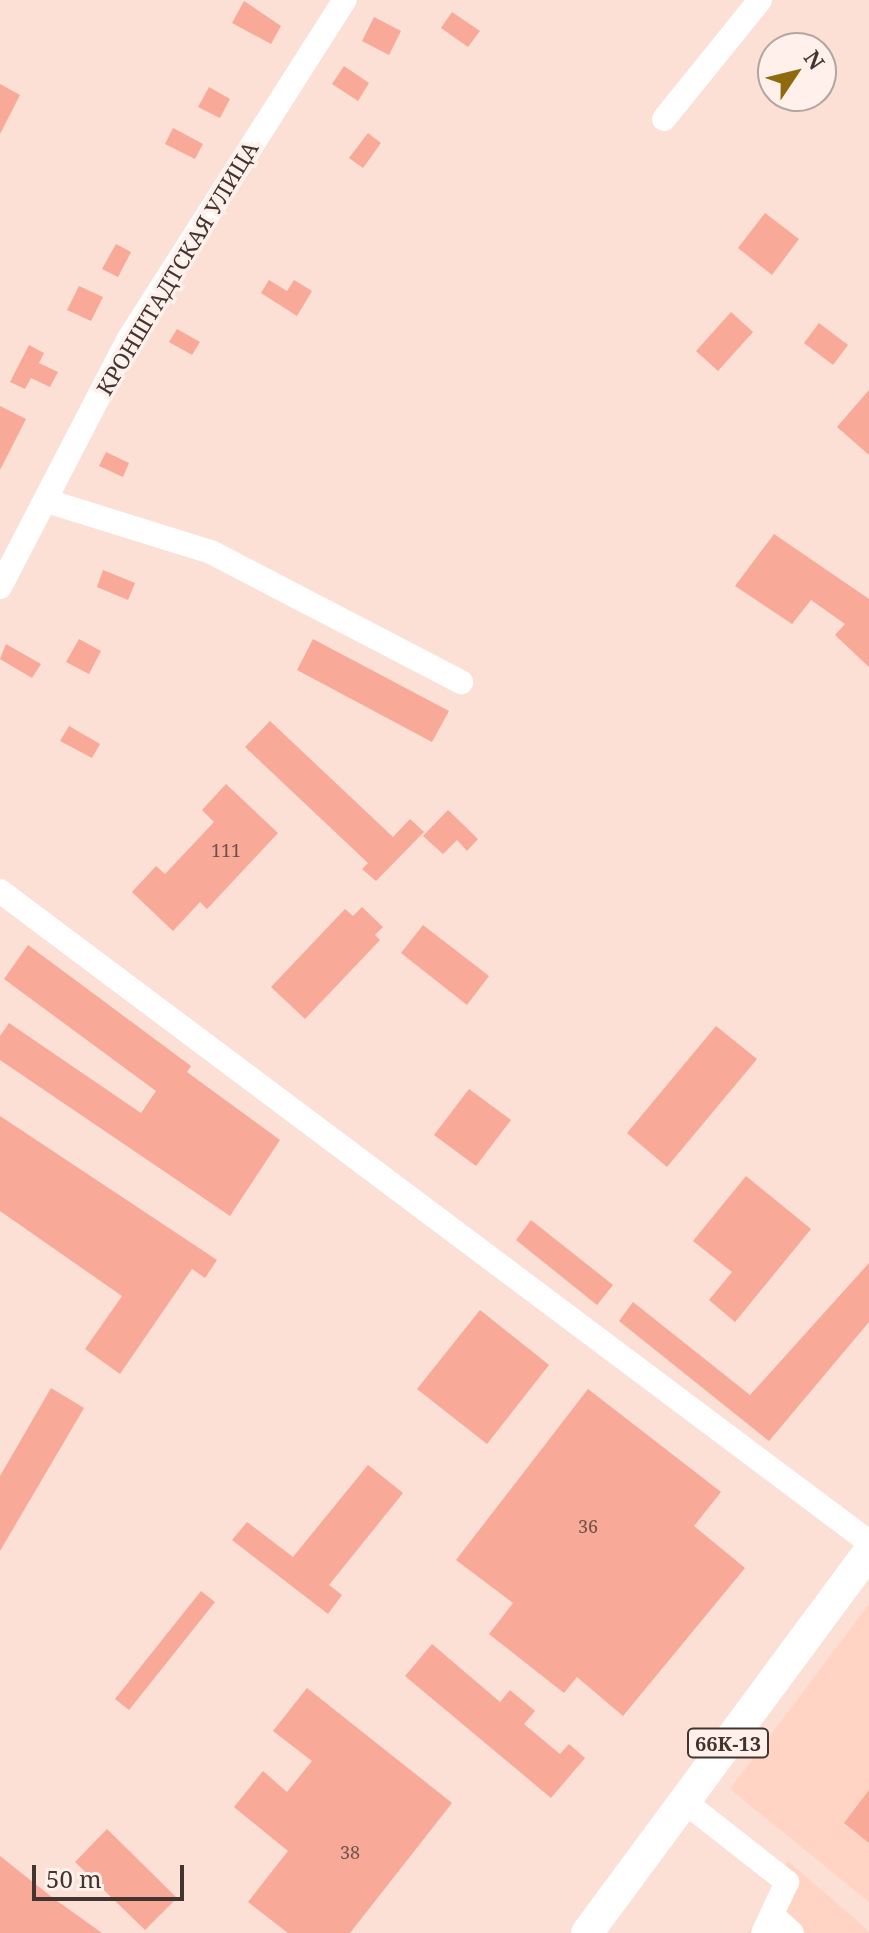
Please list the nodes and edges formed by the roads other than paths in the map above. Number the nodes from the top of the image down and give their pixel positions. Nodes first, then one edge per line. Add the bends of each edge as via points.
1 (345, 0) edge
2 (760, 0) edge
3 (664, 119) dead end
4 (47, 501) junction
5 (0, 587) edge
6 (461, 682) dead end
7 (0, 891) edge
8 (869, 1542) edge
9 (869, 1552) edge
10 (685, 1802) junction
11 (767, 1924) edge
12 (587, 1933) edge
13 (792, 1933) edge

1 - 4 street, КРОНШТАДТСКАЯ УЛИЦА via 128,340
2 - 3 street
4 - 5 street, КРОНШТАДТСКАЯ УЛИЦА
4 - 6 street via 211,552
7 - 8 street
9 - 10 main road, 66К-13
10 - 11 street via 787,1882
10 - 12 main road, 66К-13
11 - 13 street

